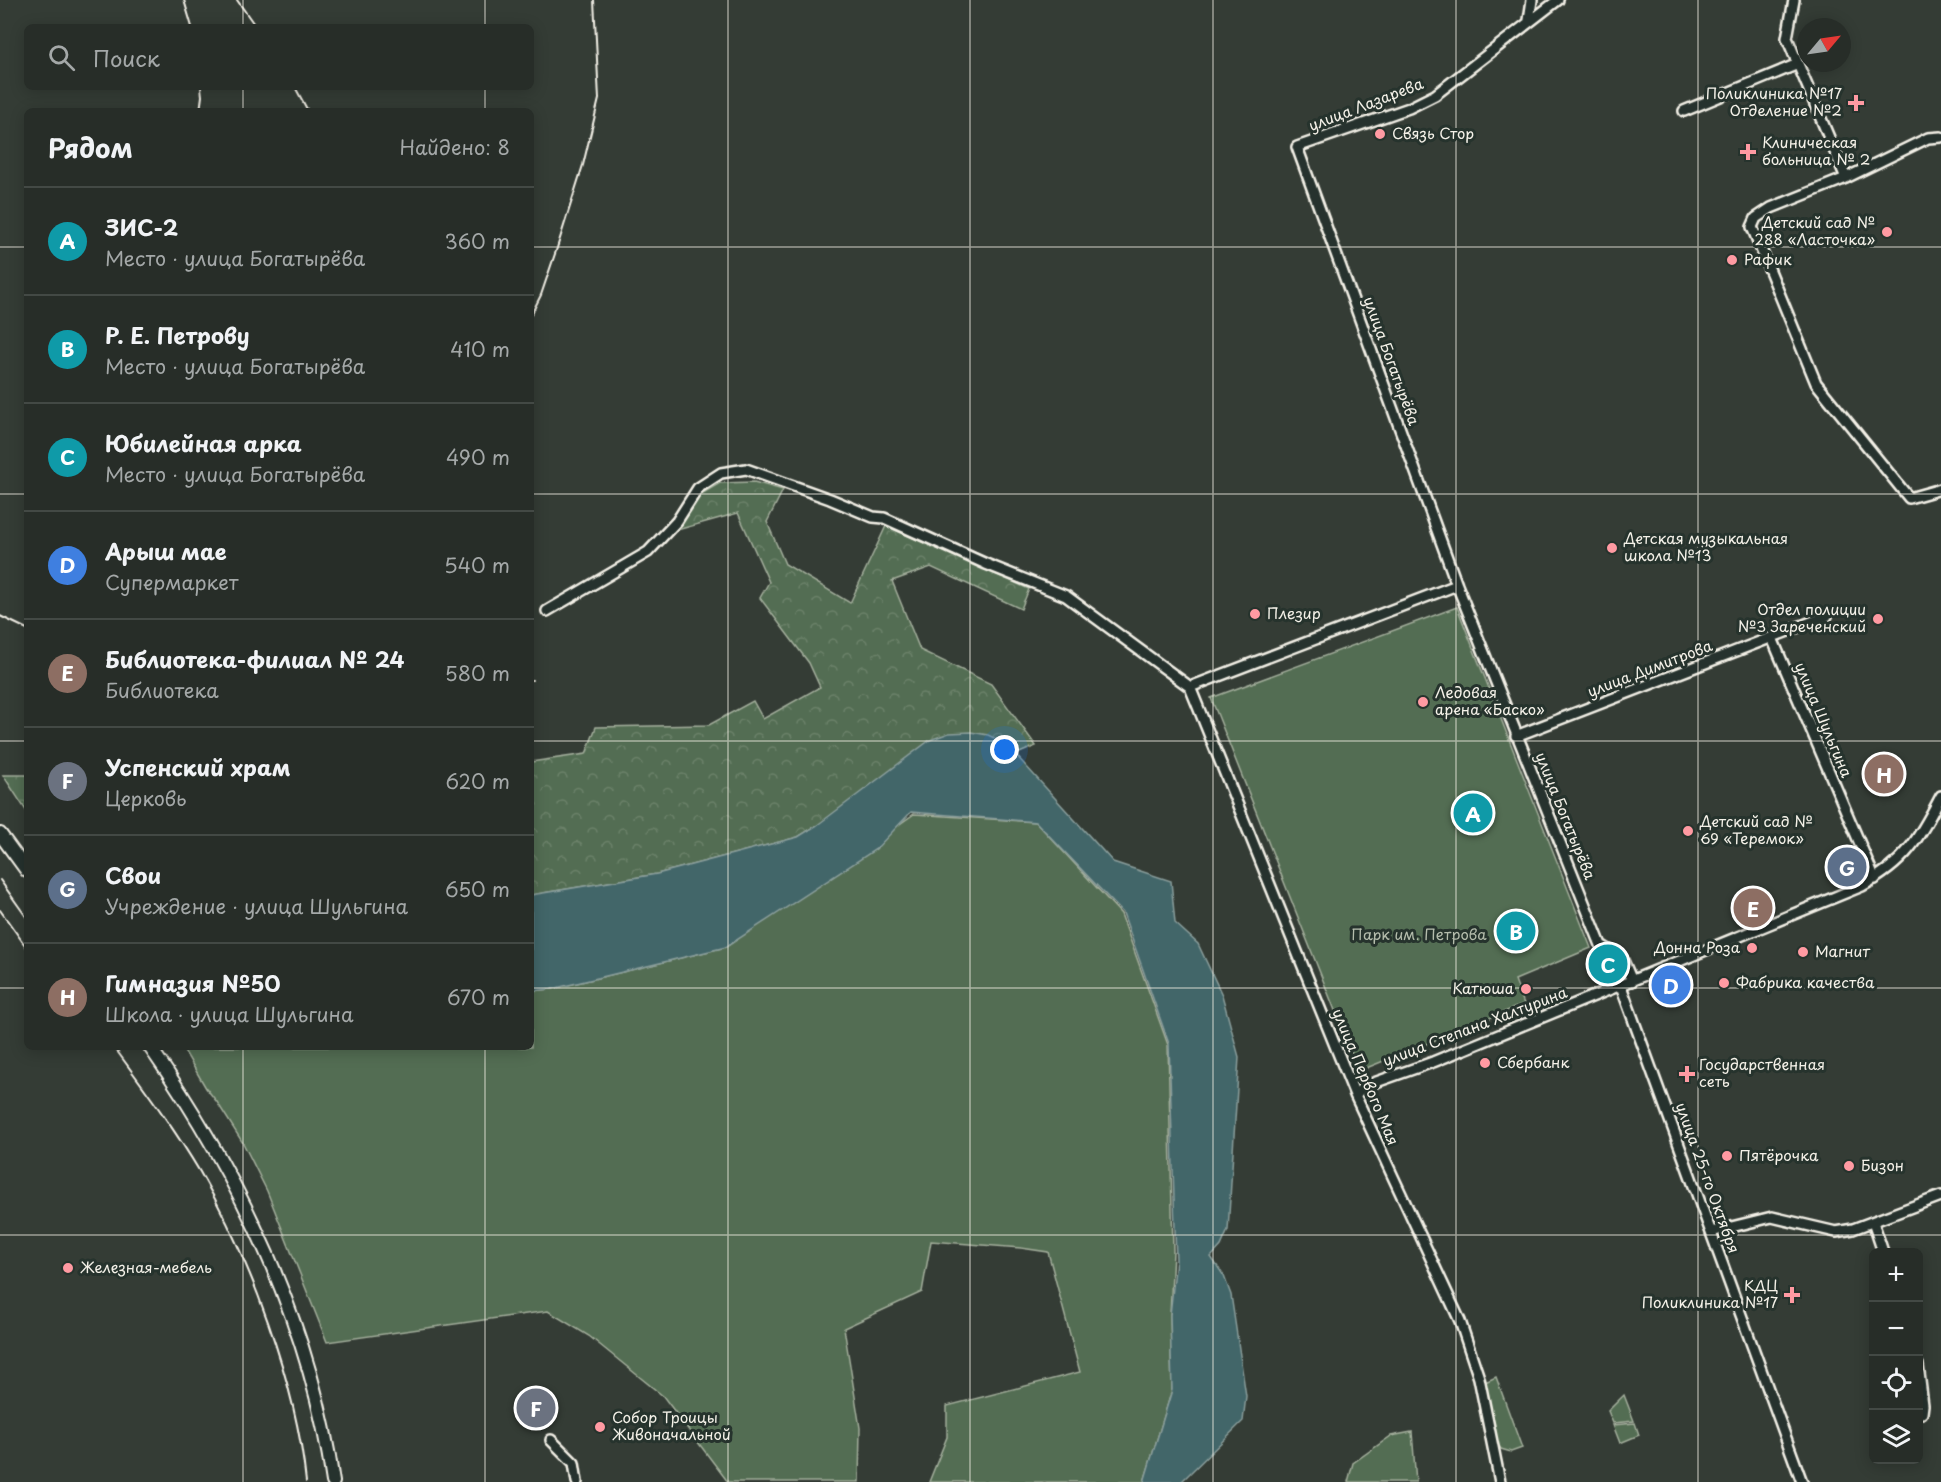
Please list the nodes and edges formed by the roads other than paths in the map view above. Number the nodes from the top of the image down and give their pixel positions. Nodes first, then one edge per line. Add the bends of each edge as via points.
1 (1532, 0) edge
2 (1558, 0) edge
3 (1794, 0) edge
4 (1529, 20) junction
5 (1797, 62) edge
6 (1797, 64) edge
7 (1801, 72) edge
8 (1684, 111) dead end
9 (1941, 136) edge
10 (1297, 147) joint
11 (1846, 178) junction
12 (1941, 489) edge
13 (1457, 585) junction
14 (547, 611) dead end
15 (1827, 616) dead end
16 (1772, 638) junction
17 (1190, 687) junction
18 (1516, 736) junction
19 (1941, 796) edge
20 (0, 834) edge
21 (24, 867) edge
22 (1875, 879) junction
23 (1632, 981) junction
24 (1621, 986) junction
25 (152, 1050) edge
26 (1355, 1095) junction
27 (1941, 1196) edge
28 (1873, 1222) junction
29 (1711, 1232) junction
30 (1882, 1248) edge
31 (551, 1440) dead end
32 (333, 1482) edge
33 (577, 1482) edge
34 (1500, 1482) edge
35 (1802, 1482) edge

1 - 4 street
2 - 4 street, улица Лазарева
3 - 5 street via 1787,38
4 - 10 street, улица Лазарева via 1435,95
6 - 8 street
7 - 11 street
9 - 11 street via 1928,138
10 - 13 street, улица Богатырёва
11 - 12 street via 1772,208 1756,218 1752,226 1816,383 1909,498
13 - 17 street
13 - 18 street, улица Богатырёва
14 - 17 street via 648,552 677,521 698,488 721,472 746,469 884,518 1066,596
15 - 16 street, улица Димитрова
16 - 18 street, улица Димитрова
16 - 22 street, улица Шульгина
17 - 26 street, улица Первого Мая
18 - 23 street, улица Богатырёва via 1601,945 1622,958
19 - 22 street, улица Степана Халтурина via 1911,849
20 - 21 main road
22 - 23 street, улица Степана Халтурина
23 - 24 street, улица Степана Халтурина
24 - 26 street, улица Степана Халтурина via 1365,1086
24 - 29 street, улица 25-го Октября
25 - 32 main road via 223,1163 262,1244 306,1363
26 - 34 street, улица Первого Мая via 1460,1321 1479,1377
27 - 28 street
28 - 29 street via 1836,1232 1772,1217
28 - 30 street
29 - 35 street, улица 25-го Октября
31 - 33 street via 574,1463

